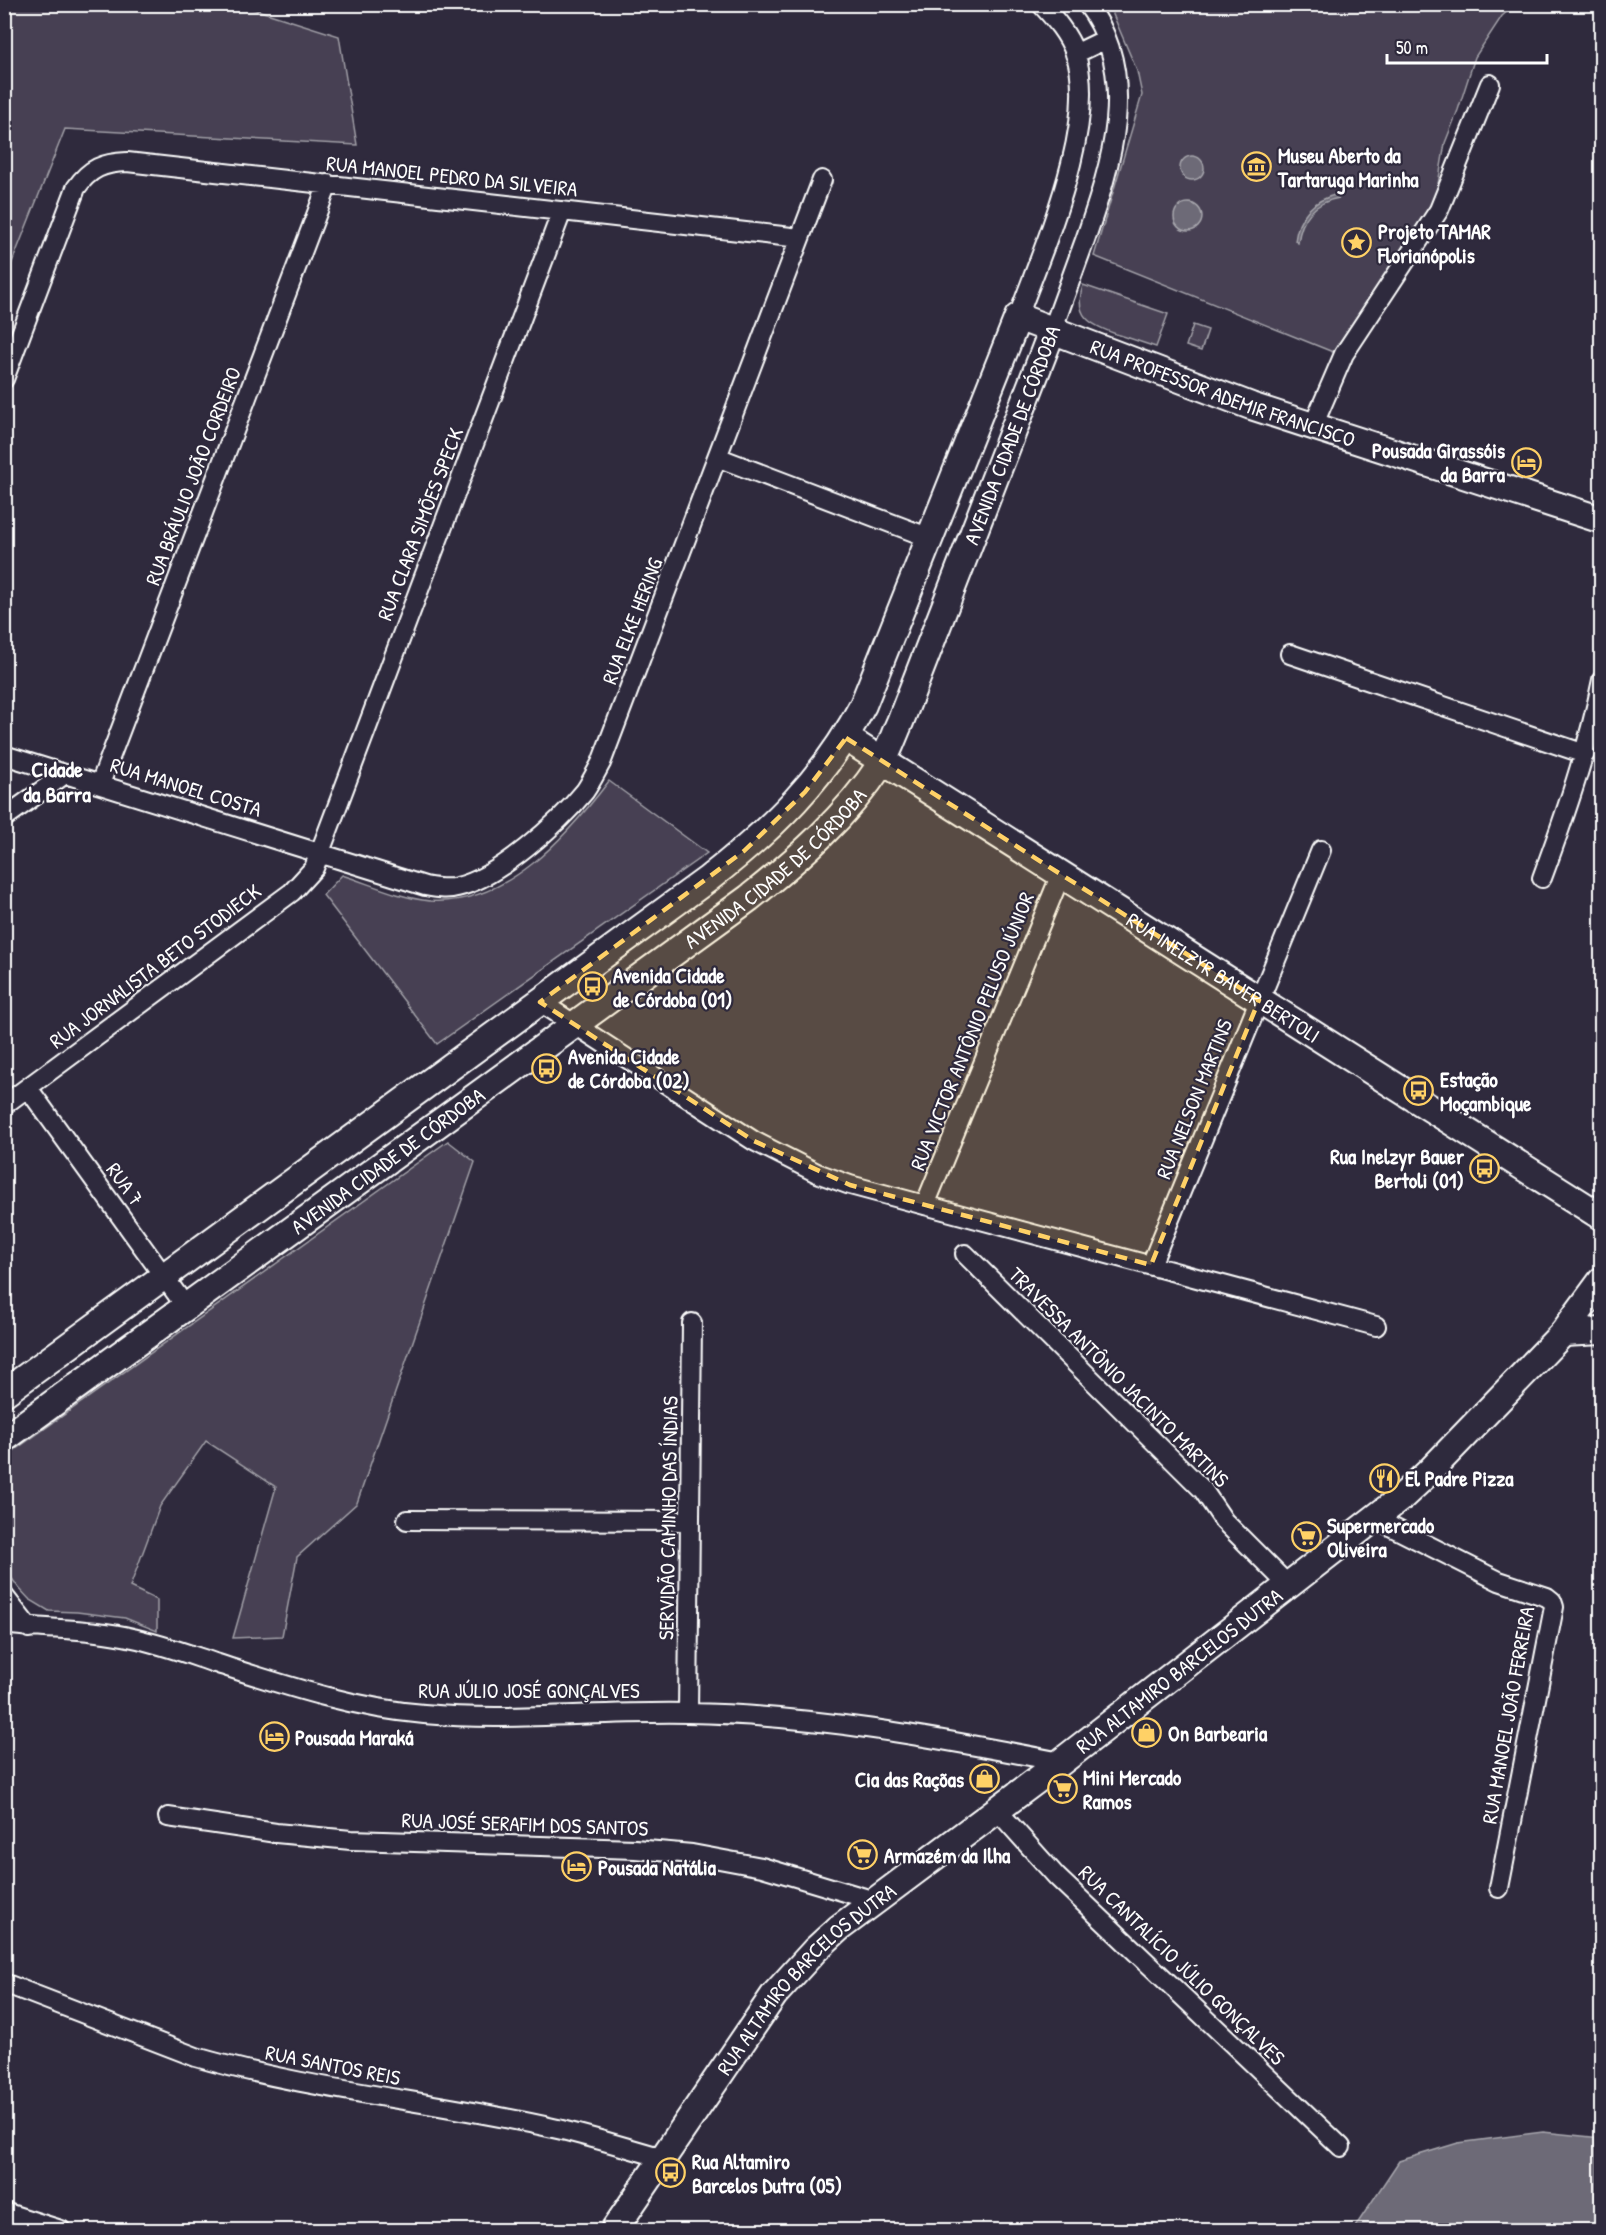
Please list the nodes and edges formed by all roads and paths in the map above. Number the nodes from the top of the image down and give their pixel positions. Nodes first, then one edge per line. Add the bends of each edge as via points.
1 (1041, 4) edge
2 (1087, 4) edge
3 (1106, 39) junction
4 (1075, 54) junction
5 (1490, 84) dead end
6 (822, 180) dead end
7 (328, 184) junction
8 (562, 211) junction
9 (800, 238) junction
10 (1018, 317) junction
11 (1052, 331) junction
12 (4, 379) edge
13 (1313, 426) junction
14 (717, 457) junction
15 (1602, 520) edge
16 (930, 538) junction
17 (1290, 654) dead end
18 (1602, 680) edge
19 (846, 738) junction
20 (1585, 754) junction
21 (4, 755) edge
22 (883, 762) junction
23 (65, 774) junction
24 (100, 784) junction
25 (4, 818) edge
26 (1321, 850) dead end
27 (320, 852) junction
28 (1061, 874) junction
29 (1542, 878) dead end
30 (1259, 1000) junction
31 (540, 1002) junction
32 (574, 1024) junction
33 (28, 1088) junction
34 (4, 1105) edge
35 (925, 1205) junction
36 (1602, 1217) edge
37 (965, 1254) dead end
38 (1151, 1265) junction
39 (164, 1276) junction
40 (1602, 1280) edge
41 (186, 1307) junction
42 (692, 1323) dead end
43 (1376, 1326) dead end
44 (1602, 1331) edge
45 (1563, 1333) junction
46 (4, 1393) edge
47 (4, 1439) edge
48 (1376, 1519) junction
49 (406, 1520) dead end
50 (690, 1521) junction
51 (1289, 1586) junction
52 (4, 1596) edge
53 (4, 1624) edge
54 (29, 1628) junction
55 (688, 1713) junction
56 (1061, 1762) junction
57 (997, 1810) junction
58 (168, 1817) dead end
59 (1499, 1888) dead end
60 (875, 1901) junction
61 (4, 1983) edge
62 (1341, 2147) dead end
63 (663, 2158) junction
64 (4, 2212) edge
65 (61, 2230) edge
66 (614, 2230) edge

1 - 4 street, AVENIDA CIDADE DE CÓRDOBA via 1060,25
2 - 3 street, AVENIDA CIDADE DE CÓRDOBA
3 - 4 street
3 - 11 street, AVENIDA CIDADE DE CÓRDOBA via 1117,81 1117,121 1110,161
4 - 10 street, AVENIDA CIDADE DE CÓRDOBA via 1080,86 1074,152
5 - 13 street via 1439,210 1344,354
6 - 9 street, RUA ELKE HERING
7 - 8 street, RUA MANOEL PEDRO DA SILVEIRA
7 - 12 street, RUA MANOEL PEDRO DA SILVEIRA via 127,162 100,166 76,188
7 - 24 street, RUA BRÁULIO JOÃO CORDEIRO
8 - 9 street, RUA MANOEL PEDRO DA SILVEIRA
8 - 27 street, RUA CLARA SIMÕES SPECK
9 - 14 street, RUA ELKE HERING
10 - 11 street, RUA PROFESSOR ADEMIR FRANCISCO
10 - 16 street, AVENIDA CIDADE DE CÓRDOBA
11 - 13 street, RUA PROFESSOR ADEMIR FRANCISCO
11 - 22 street, AVENIDA CIDADE DE CÓRDOBA
13 - 15 street, RUA PROFESSOR ADEMIR FRANCISCO
14 - 16 street
14 - 27 street, RUA ELKE HERING via 613,736 587,788 567,812 503,864 457,887 425,886
16 - 19 street, AVENIDA CIDADE DE CÓRDOBA via 879,668
17 - 20 street
18 - 20 street
19 - 22 street, RUA INELZYR BAUER BERTOLI
19 - 31 street, AVENIDA CIDADE DE CÓRDOBA via 804,792 744,851
20 - 29 street
21 - 23 street, RUA MANOEL COSTA
22 - 28 street, RUA INELZYR BAUER BERTOLI
22 - 32 street, AVENIDA CIDADE DE CÓRDOBA via 841,815 787,868
23 - 24 street, RUA MANOEL COSTA
23 - 25 street
24 - 27 street, RUA MANOEL COSTA
26 - 30 street, RUA NELSON MARTINS
27 - 33 street, RUA JORNALISTA BETO STODIECK via 314,868 292,892
28 - 30 street, RUA INELZYR BAUER BERTOLI
28 - 35 street, RUA VICTOR ANTÔNIO PELUSO JÚNIOR
30 - 36 street, RUA INELZYR BAUER BERTOLI
30 - 38 street, RUA NELSON MARTINS
31 - 32 street
31 - 39 street, AVENIDA CIDADE DE CÓRDOBA
32 - 35 street via 785,1158 850,1185
32 - 41 street, AVENIDA CIDADE DE CÓRDOBA
33 - 34 street, RUA JORNALISTA BETO STODIECK
33 - 39 street, RUA 7
35 - 38 street
37 - 51 street, TRAVESSA ANTÔNIO JACINTO MARTINS via 1203,1490 1224,1521
38 - 43 street
39 - 41 street, RUA 7
39 - 46 street, AVENIDA CIDADE DE CÓRDOBA
40 - 45 street, RUA ALTAMIRO BARCELOS DUTRA
41 - 47 street, AVENIDA CIDADE DE CÓRDOBA
42 - 50 street, SERVIDÃO CAMINHO DAS ÍNDIAS
44 - 45 street
45 - 48 street, RUA ALTAMIRO BARCELOS DUTRA via 1430,1471
48 - 51 street, RUA ALTAMIRO BARCELOS DUTRA
48 - 59 street, RUA MANOEL JOÃO FERREIRA via 1499,1581 1552,1601 1554,1607
49 - 50 street
50 - 55 street, SERVIDÃO CAMINHO DAS ÍNDIAS
51 - 56 street, RUA ALTAMIRO BARCELOS DUTRA
52 - 54 street
53 - 54 street, RUA JÚLIO JOSÉ GONÇALVES
54 - 55 street, RUA JÚLIO JOSÉ GONÇALVES via 130,1637 293,1688 392,1710 460,1716
55 - 56 street, RUA JÚLIO JOSÉ GONÇALVES via 840,1724
56 - 57 street, RUA ALTAMIRO BARCELOS DUTRA
57 - 60 street, RUA ALTAMIRO BARCELOS DUTRA
57 - 62 street, RUA CANTALÍCIO JÚLIO GONÇALVES via 1057,1877
58 - 60 street, RUA JOSÉ SERAFIM DOS SANTOS via 351,1840 692,1854 762,1867
60 - 63 street, RUA ALTAMIRO BARCELOS DUTRA via 839,1928 793,1972
61 - 63 street, RUA SANTOS REIS via 229,2067 552,2127
63 - 66 street, RUA ALTAMIRO BARCELOS DUTRA
64 - 65 street

